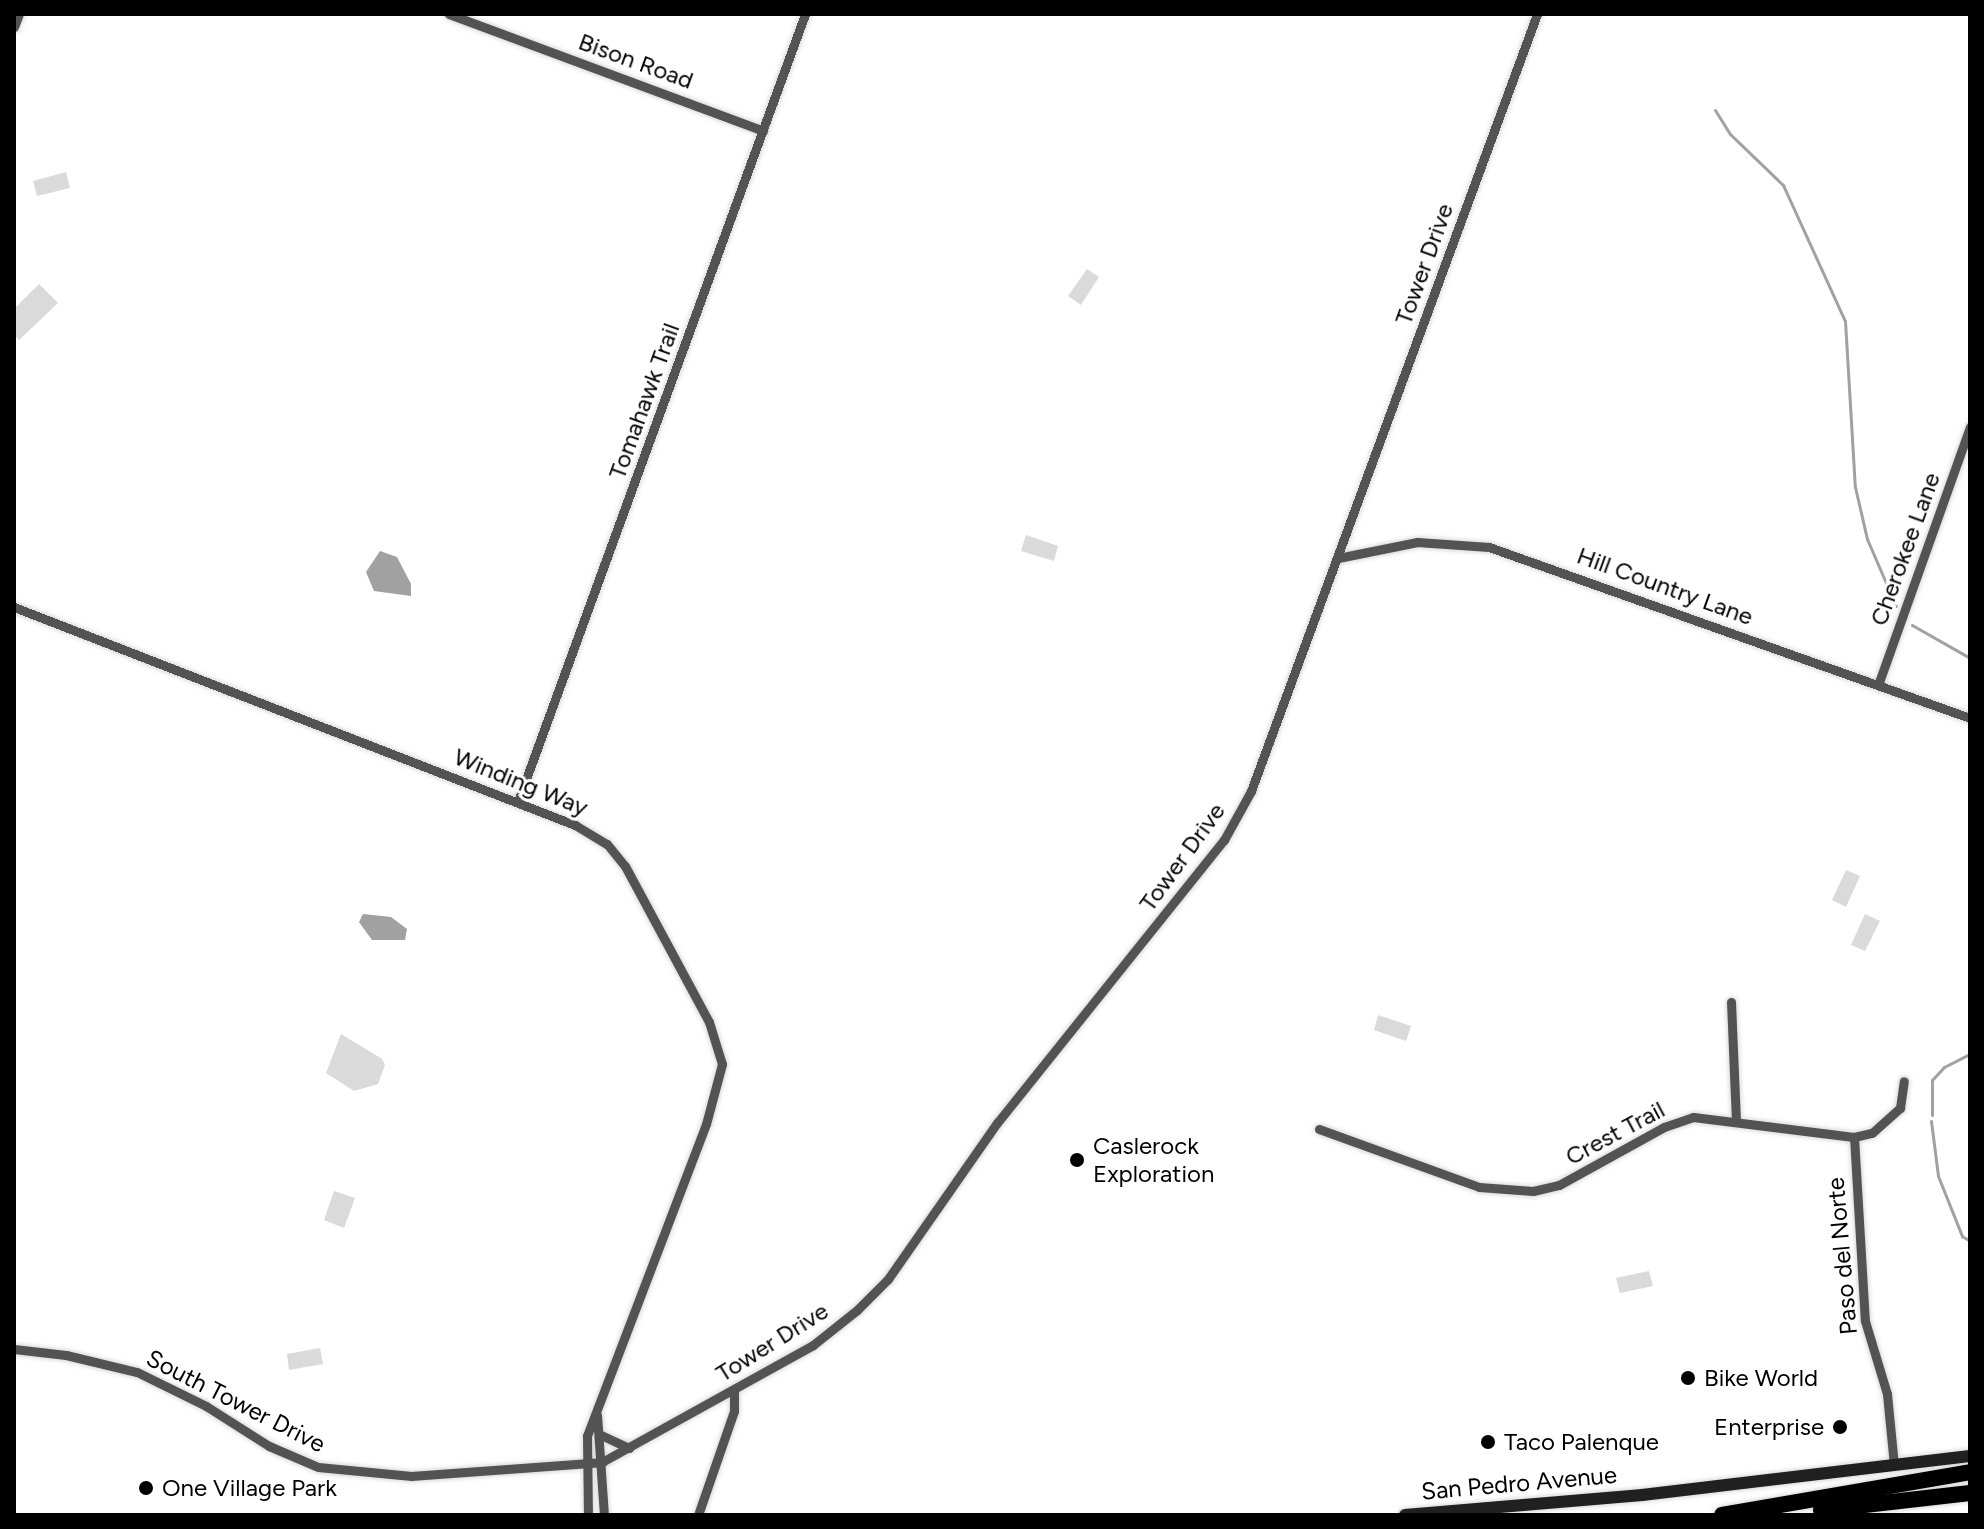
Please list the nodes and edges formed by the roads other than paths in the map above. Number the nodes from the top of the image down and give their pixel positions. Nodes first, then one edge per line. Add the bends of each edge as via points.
1 (19, 14) edge
2 (449, 14) edge
3 (805, 14) edge
4 (1537, 14) edge
5 (14, 27) edge
6 (763, 131) junction
7 (1970, 427) edge
8 (1338, 558) junction
9 (14, 607) edge
10 (1878, 685) junction
11 (1970, 718) edge
12 (518, 801) junction
13 (1731, 1002) dead end
14 (1904, 1081) dead end
15 (1736, 1119) junction
16 (1319, 1129) dead end
17 (1854, 1137) junction
18 (14, 1349) edge
19 (734, 1391) junction
20 (597, 1415) junction
21 (601, 1435) junction
22 (629, 1448) junction
23 (1970, 1456) edge
24 (602, 1462) junction
25 (585, 1463) junction
26 (1894, 1465) junction
27 (1970, 1472) edge
28 (1970, 1493) edge
29 (588, 1515) edge
30 (604, 1515) edge
31 (698, 1515) edge
32 (1405, 1515) edge
33 (1722, 1515) edge
34 (1782, 1515) edge

1 - 5 street
2 - 6 street, Bison Road
3 - 6 street, Tomahawk Trail
4 - 8 street, Tower Drive
6 - 12 street, Tomahawk Trail
7 - 10 street, Cherokee Lane
8 - 10 street, Hill Country Lane via 1417,542 1489,547
8 - 19 street, Tower Drive via 1251,791 1224,840 997,1123 888,1279 813,1345
9 - 12 street, Winding Way
10 - 11 street, Hill Country Lane
12 - 20 street, Winding Way via 592,834 625,866 709,1022 722,1064 706,1124
13 - 15 street
14 - 17 street via 1906,1093 1898,1112 1880,1129
15 - 16 street, Crest Trail via 1703,1116 1673,1123 1559,1185 1519,1192 1479,1187
15 - 17 street, Crest Trail
17 - 26 street, Paso del Norte via 1867,1334 1887,1394
18 - 25 street, South Tower Drive via 137,1372 206,1406 269,1446 350,1474 412,1476
19 - 22 street, Tower Drive
19 - 31 street via 734,1411
20 - 21 street
20 - 25 street, Winding Way via 587,1436
21 - 22 street
21 - 24 street
22 - 24 street, Tower Drive
23 - 26 main road, San Pedro Avenue
24 - 25 street, Tower Drive
24 - 30 street
25 - 29 street, Winding Way
26 - 32 main road, San Pedro Avenue via 1642,1495
27 - 33 highway
28 - 34 highway

